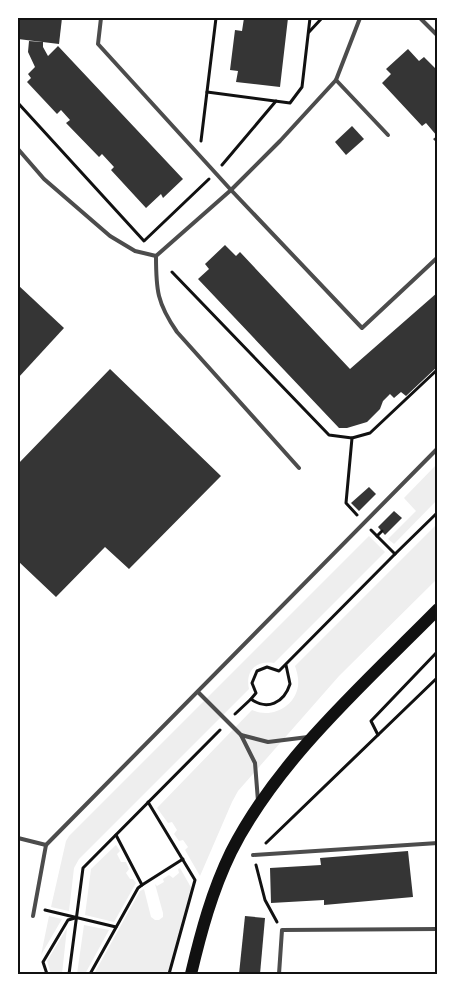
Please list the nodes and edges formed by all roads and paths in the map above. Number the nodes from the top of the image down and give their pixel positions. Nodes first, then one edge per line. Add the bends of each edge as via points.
1 (101, 18) edge
2 (216, 18) edge
3 (310, 18) edge
4 (322, 18) edge
5 (360, 18) edge
6 (420, 18) edge
7 (308, 33) junction
8 (438, 36) edge
9 (336, 80) junction
10 (207, 92) junction
11 (276, 101) junction
12 (18, 103) edge
13 (388, 135) dead end
14 (18, 149) edge
15 (199, 154) junction
16 (216, 172) junction
17 (232, 190) junction
18 (156, 256) junction
19 (438, 257) edge
20 (172, 272) dead end
21 (438, 369) edge
22 (352, 438) junction
23 (438, 448) edge
24 (299, 468) dead end
25 (438, 512) edge
26 (365, 523) junction
27 (382, 531) dead end
28 (373, 532) dead end
29 (377, 536) junction
30 (395, 554) junction
31 (438, 609) edge
32 (438, 652) edge
33 (286, 665) junction
34 (438, 677) edge
35 (198, 692) junction
36 (251, 699) junction
37 (227, 722) junction
38 (240, 735) junction
39 (378, 735) junction
40 (313, 736) junction
41 (148, 802) junction
42 (258, 806) junction
43 (116, 835) junction
44 (18, 838) edge
45 (438, 843) edge
46 (46, 845) junction
47 (253, 855) junction
48 (183, 859) junction
49 (142, 885) junction
50 (50, 911) dead end
51 (33, 916) dead end
52 (77, 917) junction
53 (116, 927) junction
54 (438, 929) edge
55 (282, 930) junction
56 (47, 974) edge
57 (69, 974) edge
58 (90, 974) edge
59 (168, 974) edge
60 (191, 974) edge
61 (279, 974) edge

1 - 15 lane via 98,44
2 - 10 path
3 - 7 path
4 - 7 path
5 - 9 lane
6 - 8 lane
7 - 11 path via 302,87 290,103
9 - 13 lane
9 - 17 lane
10 - 11 path
10 - 15 path
11 - 16 path
12 - 16 path via 144,241
14 - 18 lane via 44,179 110,236 135,251
15 - 16 lane
16 - 17 lane
17 - 18 lane
17 - 19 lane via 362,328
18 - 24 lane via 158,295 164,313 177,332
20 - 22 path via 329,436
21 - 22 path via 370,434
22 - 26 path via 346,503
23 - 26 lane
25 - 30 path
26 - 35 lane
27 - 29 path
28 - 29 path
29 - 30 path
30 - 33 path
31 - 40 main road
32 - 39 path via 372,721
33 - 36 path via 279,671 267,667 257,671 252,682 256,693
33 - 36 path via 290,684 283,698 268,706
34 - 39 path
35 - 37 lane
35 - 46 lane
36 - 37 path
37 - 38 lane
37 - 41 path
38 - 40 lane via 268,742
38 - 42 lane via 255,763
39 - 47 path
40 - 42 main road
41 - 43 path
41 - 48 path
42 - 60 main road via 230,854 208,906
43 - 49 path
43 - 52 path via 83,868
44 - 46 lane
45 - 47 lane
46 - 51 lane
47 - 55 path via 265,900
48 - 49 path
48 - 59 path via 195,880
49 - 53 path
50 - 52 path
52 - 53 path
52 - 56 path via 68,920 43,962
52 - 57 path
53 - 58 path
54 - 55 lane
55 - 61 lane

